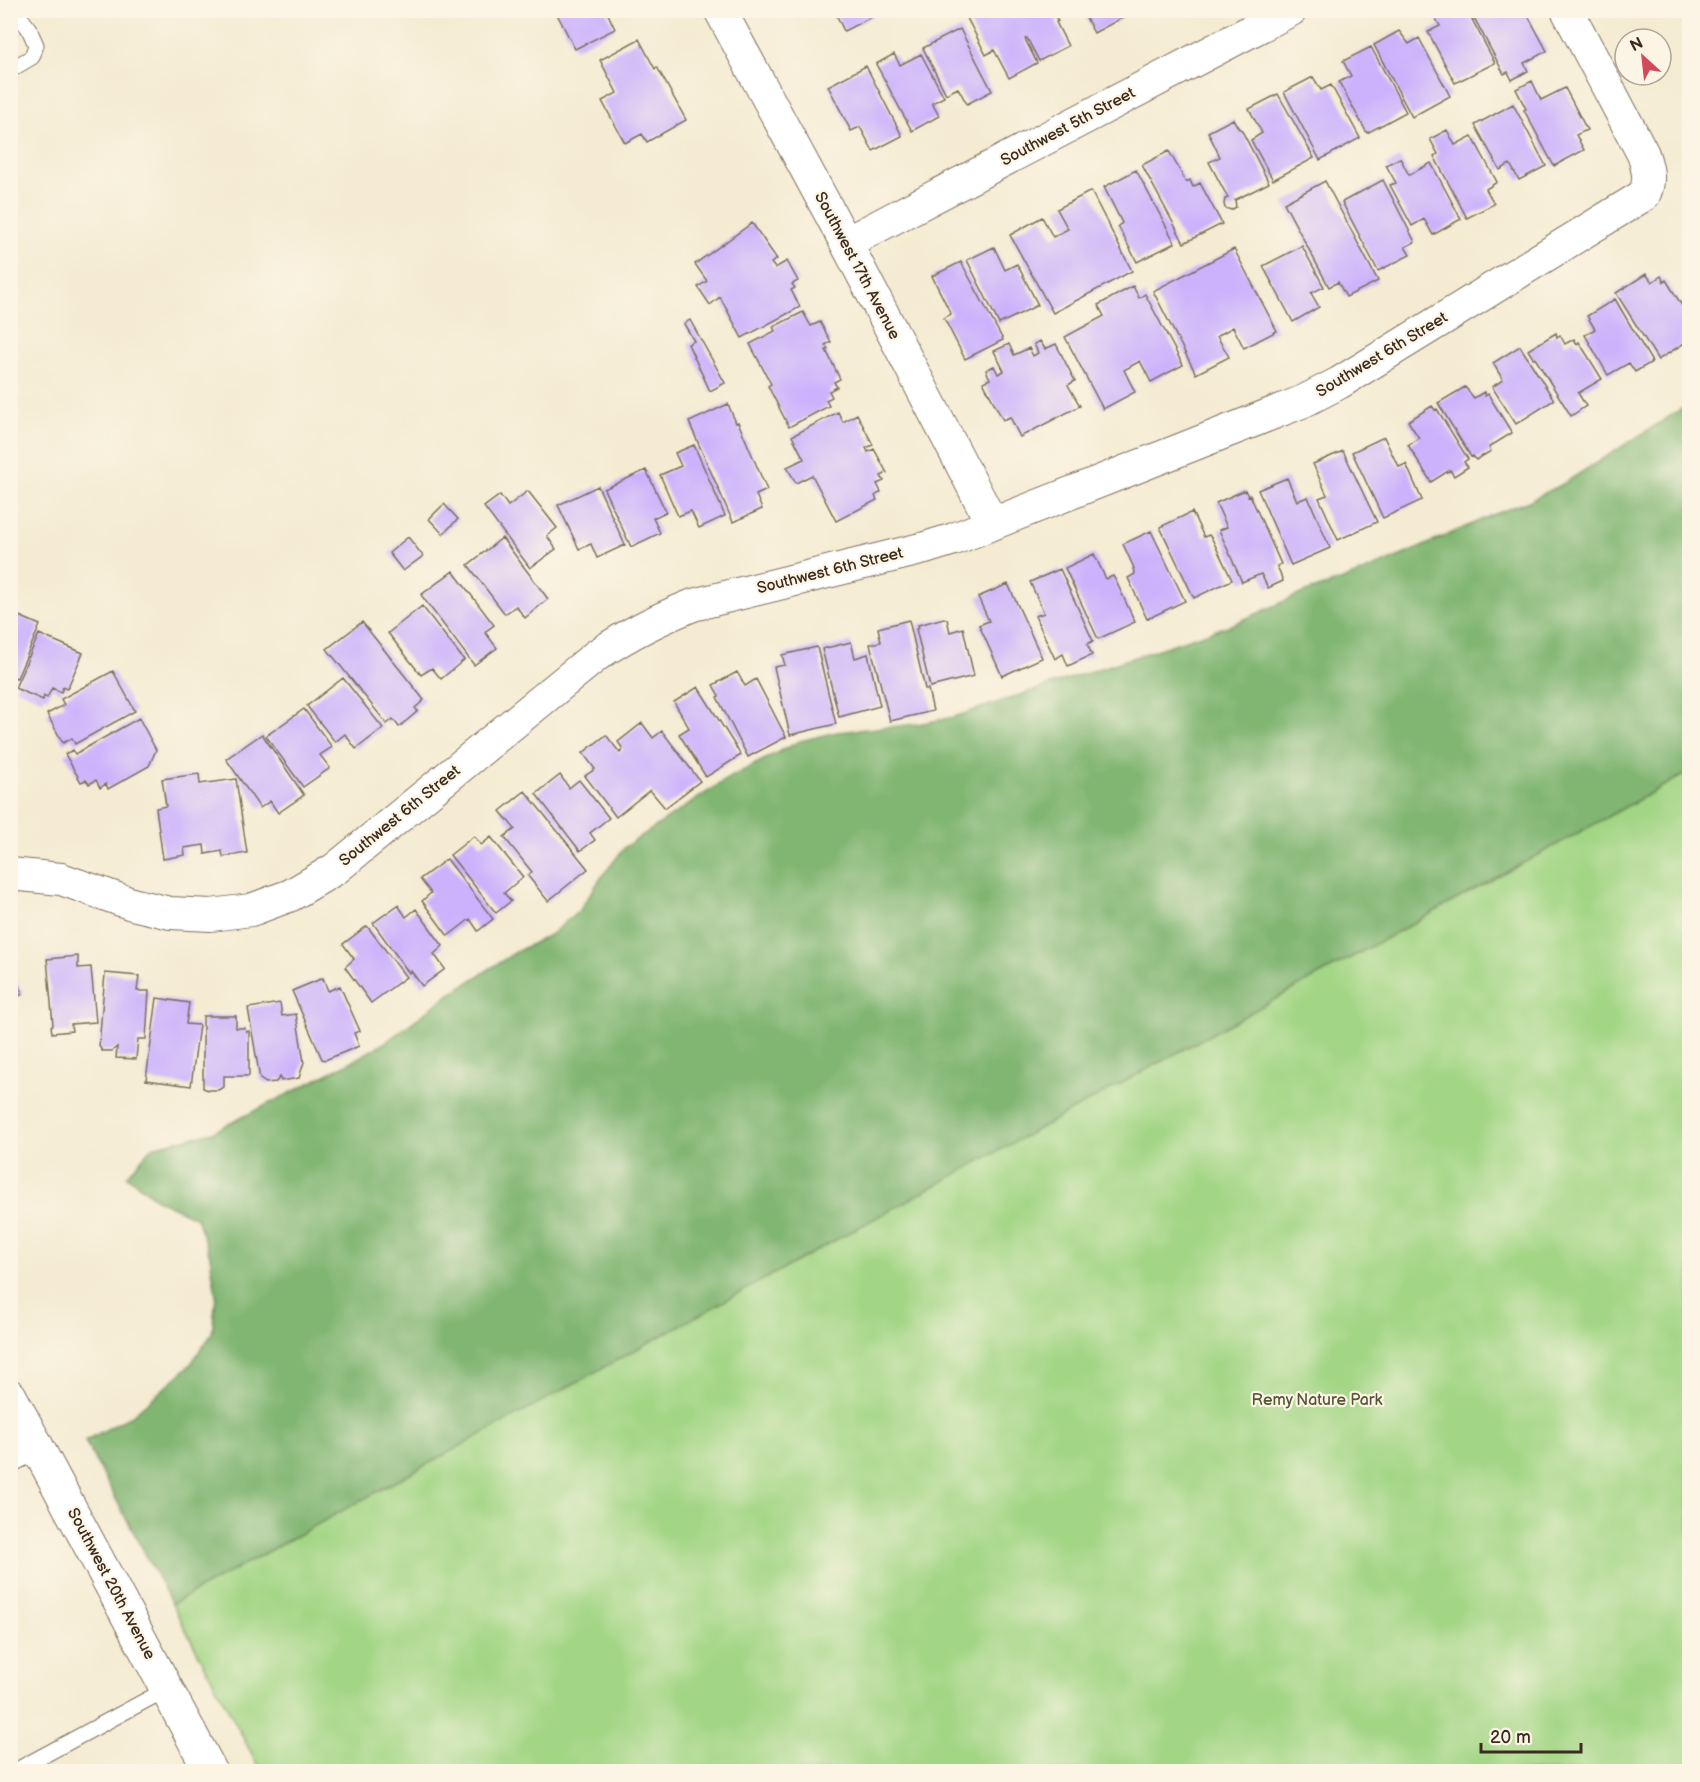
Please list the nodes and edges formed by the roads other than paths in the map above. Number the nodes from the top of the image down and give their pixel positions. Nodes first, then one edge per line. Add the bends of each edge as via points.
1 (15, 10) edge
2 (720, 10) edge
3 (1291, 10) edge
4 (1567, 10) edge
5 (10, 70) edge
6 (846, 243) junction
7 (992, 523) junction
8 (10, 874) edge
9 (10, 1396) edge
10 (23, 1449) edge
11 (167, 1689) junction
12 (13, 1772) edge
13 (211, 1772) edge

1 - 5 lane via 36,45 32,57
2 - 6 street, Southwest 17th Avenue
3 - 6 street, Southwest 5th Street
4 - 7 street, Southwest 6th Street via 1643,154 1649,185 1644,195 1304,401
6 - 7 street, Southwest 17th Avenue
7 - 8 street, Southwest 6th Street via 926,548 693,605 629,633 334,869 291,895 251,910 212,915 170,913 60,879
9 - 10 street, Southwest 20th Avenue
10 - 11 street, Southwest 20th Avenue
11 - 12 lane
11 - 13 street, Southwest 20th Avenue

